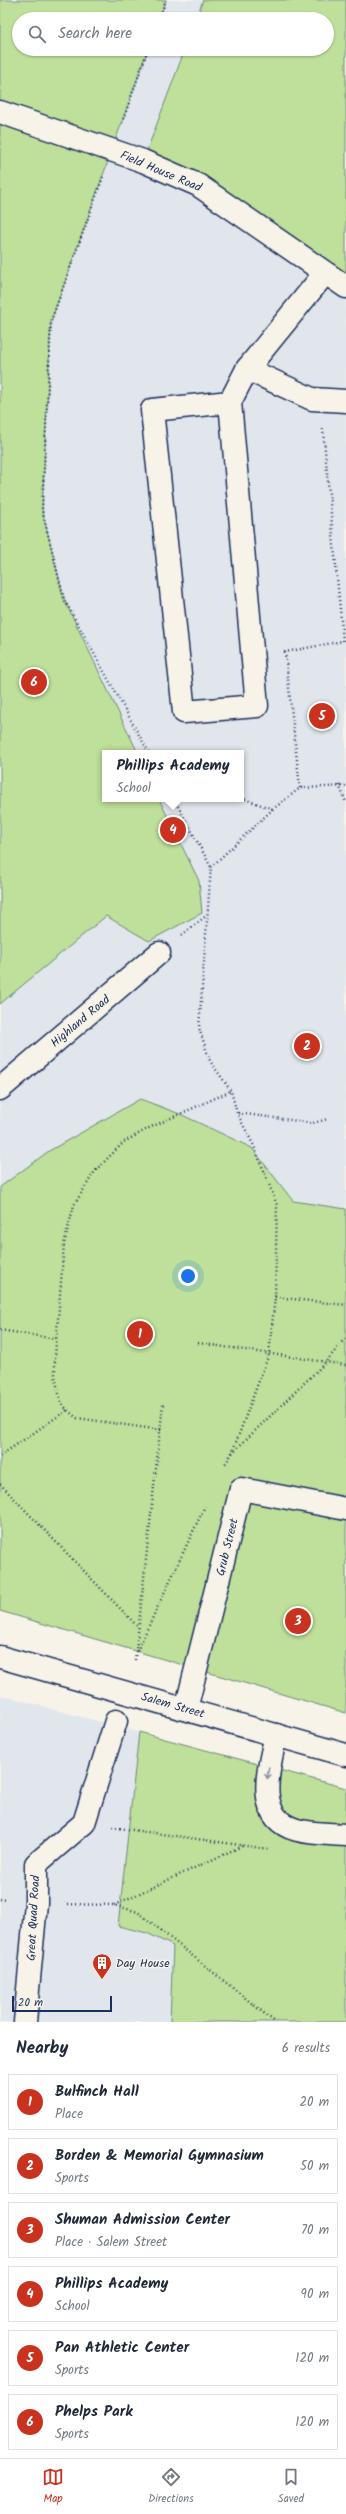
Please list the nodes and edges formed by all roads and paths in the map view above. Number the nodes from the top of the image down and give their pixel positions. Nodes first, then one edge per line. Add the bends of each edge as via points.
1 (166, 0) edge
2 (162, 12) edge
3 (146, 56) edge
4 (0, 112) edge
5 (112, 150) junction
6 (325, 273) junction
7 (346, 287) edge
8 (247, 369) junction
9 (346, 401) edge
10 (230, 402) junction
11 (323, 423) dead end
12 (147, 750) edge
13 (339, 785) junction
14 (346, 786) edge
15 (300, 788) junction
16 (244, 799) edge
17 (176, 802) edge
18 (346, 802) edge
19 (273, 809) junction
20 (211, 867) junction
21 (159, 953) dead end
22 (0, 1089) edge
23 (231, 1091) junction
24 (237, 1113) junction
25 (328, 1119) dead end
26 (276, 1297) junction
27 (346, 1305) edge
28 (0, 1330) edge
29 (346, 1337) edge
30 (56, 1339) junction
31 (198, 1342) dead end
32 (269, 1354) junction
33 (326, 1362) junction
34 (346, 1365) edge
35 (163, 1404) dead end
36 (67, 1410) junction
37 (160, 1430) junction
38 (232, 1453) junction
39 (0, 1456) edge
40 (220, 1474) dead end
41 (0, 1484) edge
42 (208, 1502) dead end
43 (346, 1508) edge
44 (140, 1628) junction
45 (137, 1651) junction
46 (0, 1657) edge
47 (135, 1660) dead end
48 (186, 1709) junction
49 (116, 1721) dead end
50 (276, 1735) junction
51 (346, 1755) edge
52 (84, 1823) junction
53 (346, 1835) edge
54 (243, 1846) junction
55 (276, 1850) dead end
56 (36, 1903) junction
57 (114, 1905) junction
58 (25, 2022) edge
59 (275, 2022) edge

1 - 2 path
3 - 5 path
4 - 5 street, Field House Road
5 - 6 street, Field House Road via 198,185
5 - 12 path via 51,321 42,510 64,599
6 - 7 street, Field House Road
6 - 8 street
8 - 9 street via 312,399
8 - 10 street
10 - 10 street via 257,706 184,712 152,410
11 - 15 path via 343,641 285,652
13 - 14 path
13 - 15 path
13 - 18 path
15 - 19 path
16 - 19 path
17 - 20 path
19 - 20 path
20 - 23 path via 199,1028 210,1062
21 - 22 street, Highland Road
23 - 24 path
23 - 30 path via 124,1142 96,1170 74,1205 64,1244
24 - 25 path via 313,1123
24 - 26 path via 254,1146 277,1206
26 - 27 path
26 - 32 path
28 - 30 path
29 - 33 path
30 - 36 path via 55,1377 61,1402
31 - 32 path
32 - 33 path
32 - 38 path
33 - 34 path
33 - 38 path
35 - 37 path
36 - 37 path via 87,1421
36 - 39 path
37 - 44 path
38 - 40 path
41 - 44 path
42 - 45 path
43 - 48 street, Grub Street via 242,1489
44 - 45 path
45 - 47 path
46 - 48 street, Salem Street
48 - 50 street, Salem Street
49 - 52 street
50 - 51 street, Salem Street
50 -> 53 street via 267,1787 269,1803 275,1815 284,1824 297,1830
52 - 54 path
52 - 56 street, Great Quad Road via 36,1864
54 - 55 path
54 - 57 path
56 - 57 path
56 - 58 street, Great Quad Road
57 - 59 path via 138,1912

